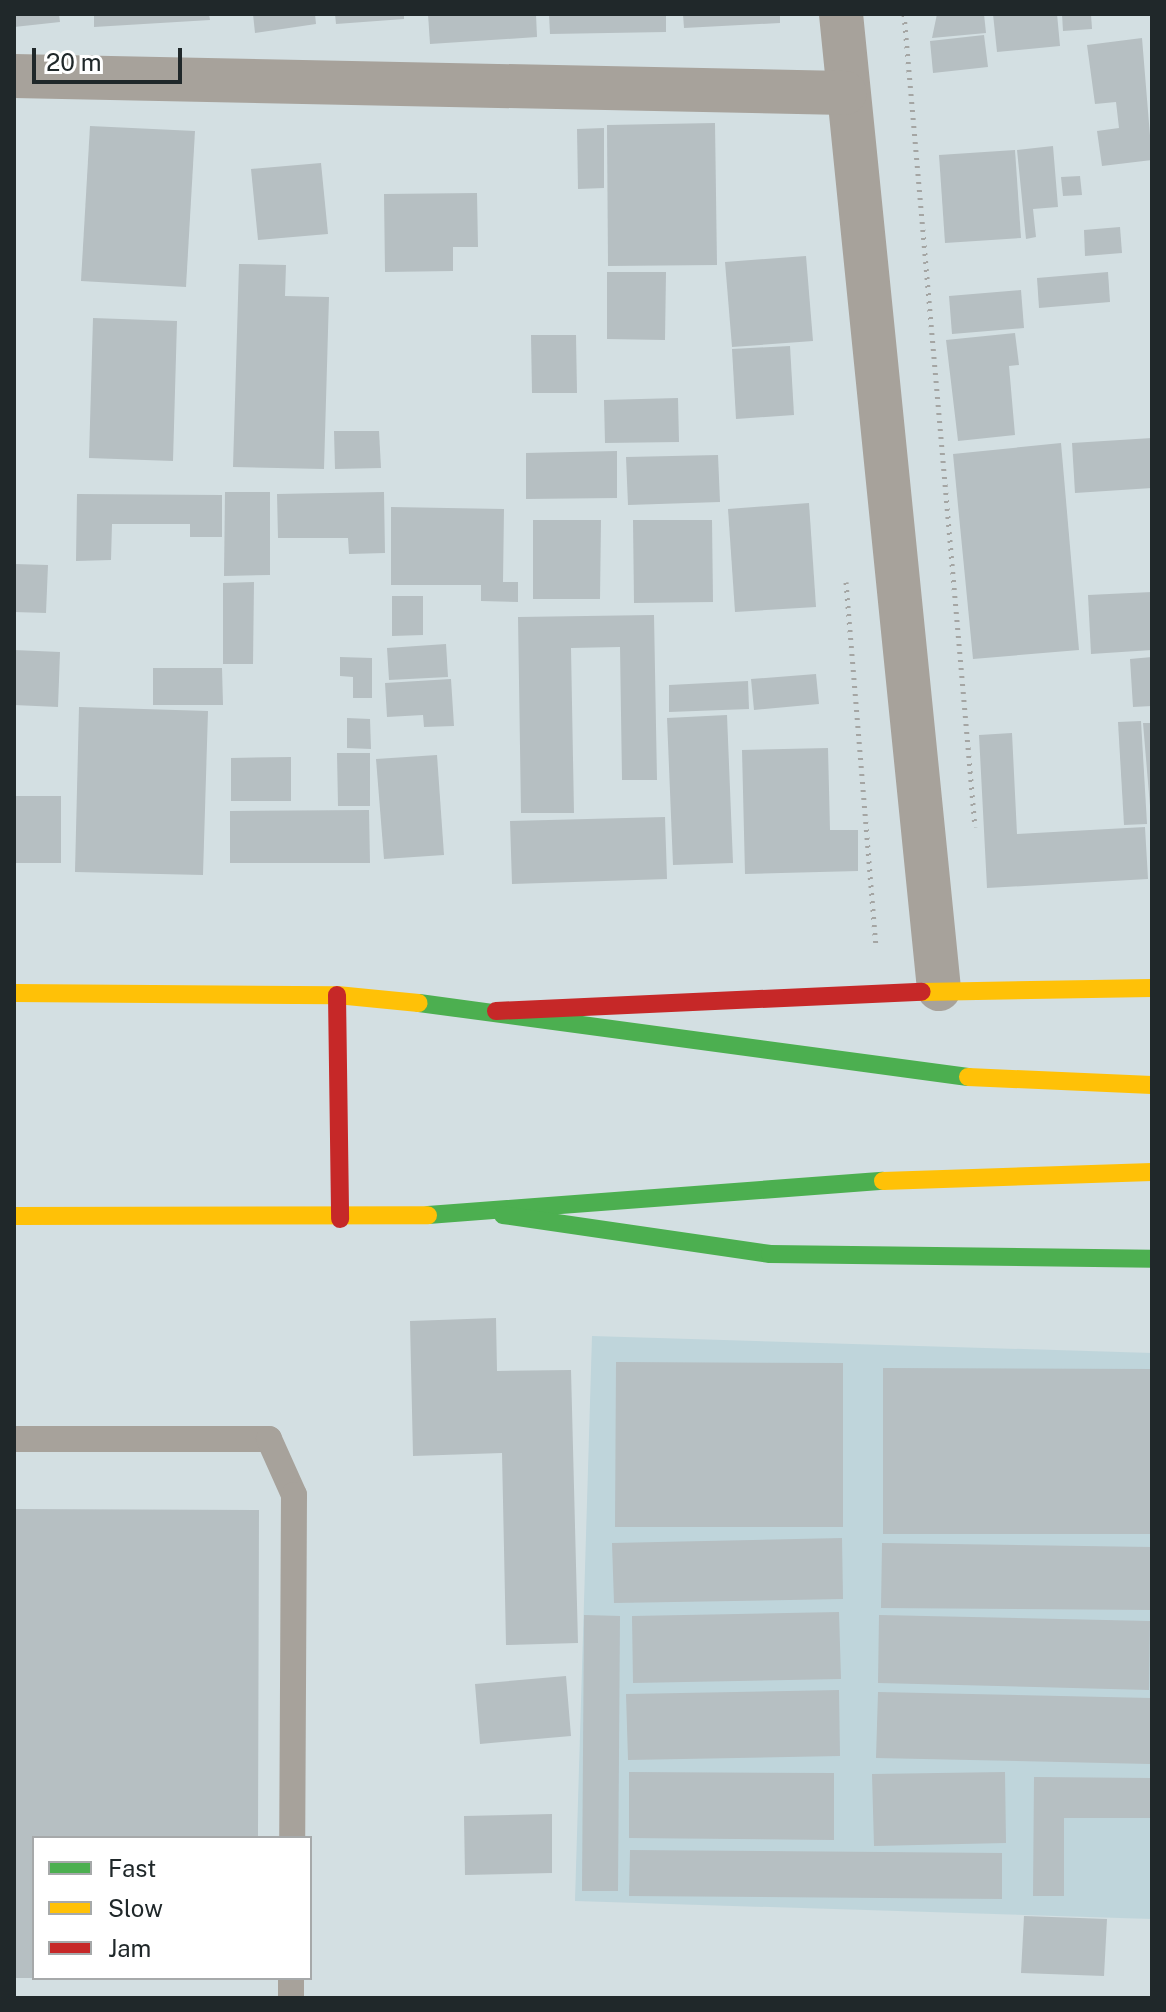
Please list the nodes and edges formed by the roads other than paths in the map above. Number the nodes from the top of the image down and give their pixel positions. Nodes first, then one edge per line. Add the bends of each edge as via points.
1 (841, 14) edge
2 (14, 76) edge
3 (845, 93) junction
4 (1152, 988) edge
5 (939, 989) junction
6 (14, 993) edge
7 (337, 995) junction
8 (496, 1011) junction
9 (1147, 1085) edge
10 (1146, 1172) edge
11 (503, 1215) junction
12 (14, 1216) edge
13 (340, 1219) junction
14 (1152, 1259) edge
15 (14, 1439) edge
16 (292, 1836) edge

1 - 3 street
2 - 3 street
3 - 5 street
4 - 5 main road
5 - 8 main road
6 - 7 main road
7 - 8 main road
7 - 13 main road
8 - 9 main road via 915,1075
10 - 11 main road via 909,1179
11 - 13 main road
11 - 14 main road via 770,1254
12 - 13 main road
15 - 16 lane via 269,1439 294,1495

